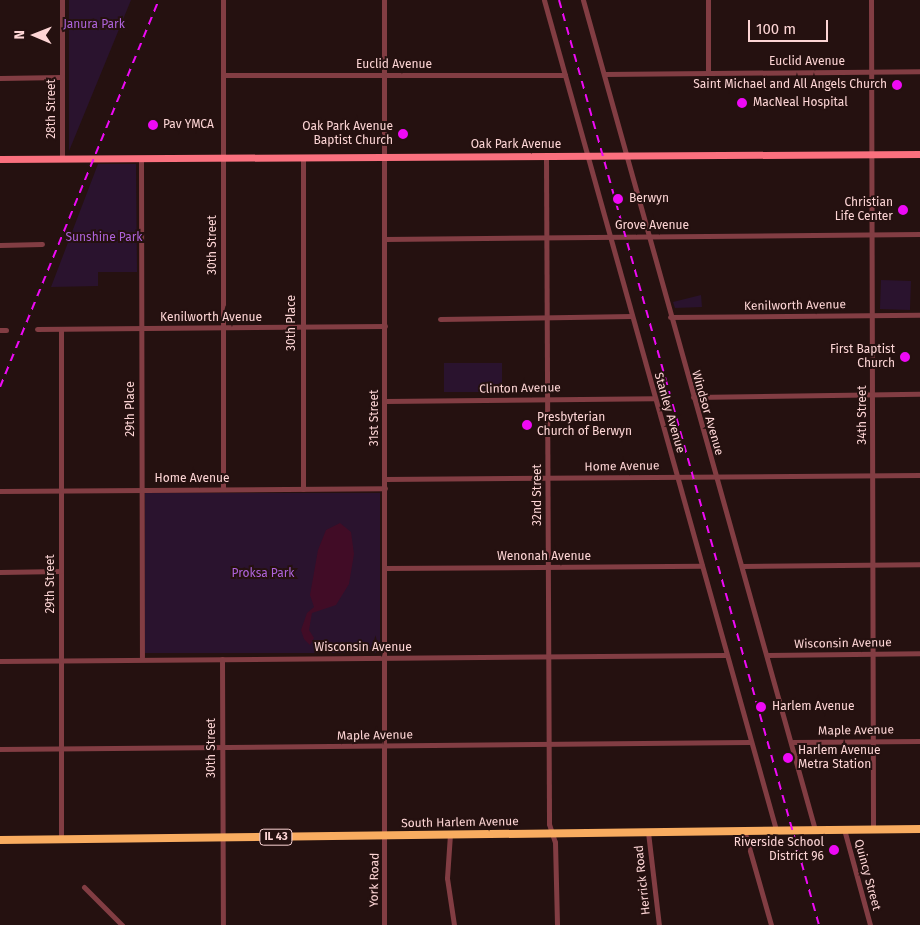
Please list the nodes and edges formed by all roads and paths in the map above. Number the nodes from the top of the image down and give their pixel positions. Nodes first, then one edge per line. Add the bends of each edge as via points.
1 (62, 0) edge
2 (223, 0) edge
3 (384, 0) edge
4 (544, 0) edge
5 (583, 0) edge
6 (708, 0) edge
7 (871, 0) edge
8 (920, 71) edge
9 (872, 72) junction
10 (708, 73) junction
11 (604, 74) junction
12 (223, 75) junction
13 (384, 75) junction
14 (565, 75) junction
15 (62, 77) junction
16 (0, 78) edge
17 (872, 154) junction
18 (920, 154) edge
19 (546, 156) junction
20 (589, 156) junction
21 (628, 156) junction
22 (385, 157) junction
23 (141, 158) junction
24 (223, 158) junction
25 (303, 158) junction
26 (0, 159) edge
27 (62, 159) junction
28 (872, 234) junction
29 (920, 234) edge
30 (610, 236) junction
31 (650, 236) junction
32 (547, 237) junction
33 (385, 239) junction
34 (42, 244) dead end
35 (0, 245) edge
36 (872, 315) junction
37 (920, 315) edge
38 (632, 316) junction
39 (548, 317) junction
40 (670, 317) junction
41 (440, 319) dead end
42 (385, 326) junction
43 (141, 328) junction
44 (223, 328) junction
45 (302, 328) junction
46 (37, 329) dead end
47 (61, 329) junction
48 (920, 394) edge
49 (872, 396) junction
50 (693, 397) junction
51 (548, 398) junction
52 (655, 398) junction
53 (385, 401) junction
54 (873, 475) junction
55 (920, 475) edge
56 (677, 477) junction
57 (715, 477) junction
58 (548, 478) junction
59 (385, 479) junction
60 (385, 488) junction
61 (141, 489) junction
62 (223, 489) junction
63 (303, 489) junction
64 (0, 491) edge
65 (62, 491) junction
66 (920, 564) edge
67 (873, 565) junction
68 (702, 566) junction
69 (742, 566) junction
70 (548, 567) junction
71 (385, 568) junction
72 (61, 571) junction
73 (0, 572) edge
74 (920, 653) edge
75 (873, 654) junction
76 (726, 655) junction
77 (767, 655) junction
78 (548, 656) junction
79 (385, 657) junction
80 (142, 659) junction
81 (222, 659) junction
82 (61, 660) junction
83 (0, 661) edge
84 (873, 741) junction
85 (920, 741) edge
86 (750, 742) junction
87 (793, 742) junction
88 (548, 744) junction
89 (386, 745) junction
90 (222, 747) junction
91 (0, 749) edge
92 (61, 749) junction
93 (873, 829) junction
94 (920, 829) edge
95 (744, 830) junction
96 (776, 830) junction
97 (815, 830) junction
98 (844, 830) junction
99 (648, 832) junction
100 (551, 833) junction
101 (450, 834) junction
102 (386, 835) junction
103 (222, 838) junction
104 (0, 840) edge
105 (61, 840) junction
106 (84, 887) dead end
107 (122, 925) edge
108 (223, 925) edge
109 (384, 925) edge
110 (454, 925) edge
111 (558, 925) edge
112 (659, 925) edge
113 (771, 925) edge
114 (870, 925) edge

1 - 15 street, 28th Street
2 - 12 street, 30th Street
3 - 13 street, 31st Street
4 - 14 street, Stanley Avenue
5 - 11 street, Windsor Avenue
6 - 10 street
7 - 9 street, 34th Street
8 - 9 street, Euclid Avenue
9 - 10 street, Euclid Avenue
9 - 17 street, 34th Street
10 - 11 street, Euclid Avenue
11 - 21 street, Windsor Avenue
12 - 13 street, Euclid Avenue
12 - 24 street, 30th Street
13 - 14 street, Euclid Avenue
13 - 22 street, 31st Street
14 - 20 street, Stanley Avenue
15 - 16 street
15 - 27 street, 28th Street
17 - 18 street, Oak Park Avenue
17 - 21 street, Oak Park Avenue
17 - 28 street, 34th Street
19 - 20 street, Oak Park Avenue
19 - 22 street, Oak Park Avenue
19 - 32 street, 32nd Street
20 - 21 street, Oak Park Avenue
20 - 30 street, Stanley Avenue
21 - 31 street, Windsor Avenue
22 - 25 street, Oak Park Avenue
22 - 33 street, 31st Street
23 - 24 street, Oak Park Avenue
23 - 27 street, Oak Park Avenue via 113,158 101,162
23 - 43 street, 29th Place
24 - 25 street, Oak Park Avenue
24 - 44 street, 30th Street
25 - 45 street, 30th Place
26 - 27 street, Oak Park Avenue
28 - 29 street, Grove Avenue
28 - 31 street, Grove Avenue
28 - 36 street, 34th Street
30 - 31 street, Grove Avenue
30 - 32 street, Grove Avenue
30 - 38 street, Stanley Avenue
31 - 40 street, Windsor Avenue
32 - 33 street, Grove Avenue
32 - 39 street, 32nd Street
33 - 42 street, 31st Street
34 - 35 street
36 - 37 street, Kenilworth Avenue
36 - 40 street, Kenilworth Avenue
36 - 49 street, 34th Street
38 - 39 street
38 - 52 street, Stanley Avenue
39 - 41 street
39 - 51 street, 32nd Street
40 - 50 street, Windsor Avenue
42 - 45 street, Kenilworth Avenue
42 - 53 street, 31st Street
43 - 44 street, Kenilworth Avenue
43 - 47 street, Kenilworth Avenue
43 - 61 street, 29th Place
44 - 45 street, Kenilworth Avenue
44 - 62 street, 30th Street
45 - 63 street, 30th Place
46 - 47 street, Kenilworth Avenue
47 - 65 street, 29th Street
48 - 49 street
49 - 50 street
49 - 54 street, 34th Street
50 - 57 street, Windsor Avenue
51 - 52 street, Clinton Avenue
51 - 53 street, Clinton Avenue
51 - 58 street, 32nd Street
52 - 56 street, Stanley Avenue
53 - 59 street, 31st Street
54 - 55 street, Home Avenue
54 - 57 street, Home Avenue
54 - 67 street, 34th Street
56 - 57 street, Home Avenue
56 - 58 street, Home Avenue
56 - 68 street, Stanley Avenue
57 - 69 street, Windsor Avenue
58 - 59 street, Home Avenue
58 - 70 street, 32nd Street
59 - 60 street, 31st Street
60 - 63 street, Home Avenue
60 - 71 street, 31st Street
61 - 62 street, Home Avenue
61 - 65 street, Home Avenue
61 - 80 street, 29th Place
62 - 63 street, Home Avenue
64 - 65 street, Home Avenue
65 - 72 street, 29th Street
66 - 67 street
67 - 69 street
67 - 75 street, 34th Street
68 - 70 street, Wenonah Avenue
68 - 76 street, Stanley Avenue
69 - 77 street, Windsor Avenue
70 - 71 street, Wenonah Avenue
70 - 78 street, 32nd Street
71 - 79 street, 31st Street
72 - 73 street
72 - 82 street, 29th Street
74 - 75 street, Wisconsin Avenue
75 - 77 street, Wisconsin Avenue
75 - 84 street, 34th Street
76 - 78 street, Wisconsin Avenue
76 - 86 street, Stanley Avenue
77 - 87 street, Windsor Avenue
78 - 79 street, Wisconsin Avenue
78 - 88 street, 32nd Street
79 - 81 street, Wisconsin Avenue
79 - 89 street, 31st Street
80 - 81 street, Wisconsin Avenue
80 - 82 street, Wisconsin Avenue
81 - 90 street, 30th Street
82 - 83 street, Wisconsin Avenue
82 - 92 street, 29th Street
84 - 85 street, Maple Avenue
84 - 87 street, Maple Avenue
84 - 93 street, 34th Street
86 - 88 street, Maple Avenue
86 - 96 street, Stanley Avenue
87 - 97 street, Windsor Avenue
88 - 89 street, Maple Avenue
88 - 100 street, 32nd Street
89 - 90 street, Maple Avenue
89 - 102 street, 31st Street
90 - 92 street, Maple Avenue
90 - 103 street, 30th Street
91 - 92 street, Maple Avenue
92 - 105 street, 29th Street
93 - 94 main road, South Harlem Avenue / IL 43
93 - 98 main road, South Harlem Avenue / IL 43
95 - 96 main road, South Harlem Avenue / IL 43
95 - 99 main road, South Harlem Avenue / IL 43
95 - 113 street
96 - 97 main road, South Harlem Avenue / IL 43
97 - 98 main road, South Harlem Avenue / IL 43
98 - 114 street, Quincy Street
99 - 100 main road, South Harlem Avenue / IL 43
99 - 112 street, Herrick Road
100 - 101 main road, South Harlem Avenue / IL 43
100 - 111 street, 32nd Street
101 - 102 main road, South Harlem Avenue / IL 43
101 - 110 street via 447,878
102 - 103 main road, South Harlem Avenue / IL 43
102 - 109 street, York Road
103 - 105 main road, South Harlem Avenue / IL 43
103 - 108 street, 30th Street
104 - 105 main road, South Harlem Avenue / IL 43
106 - 107 street

